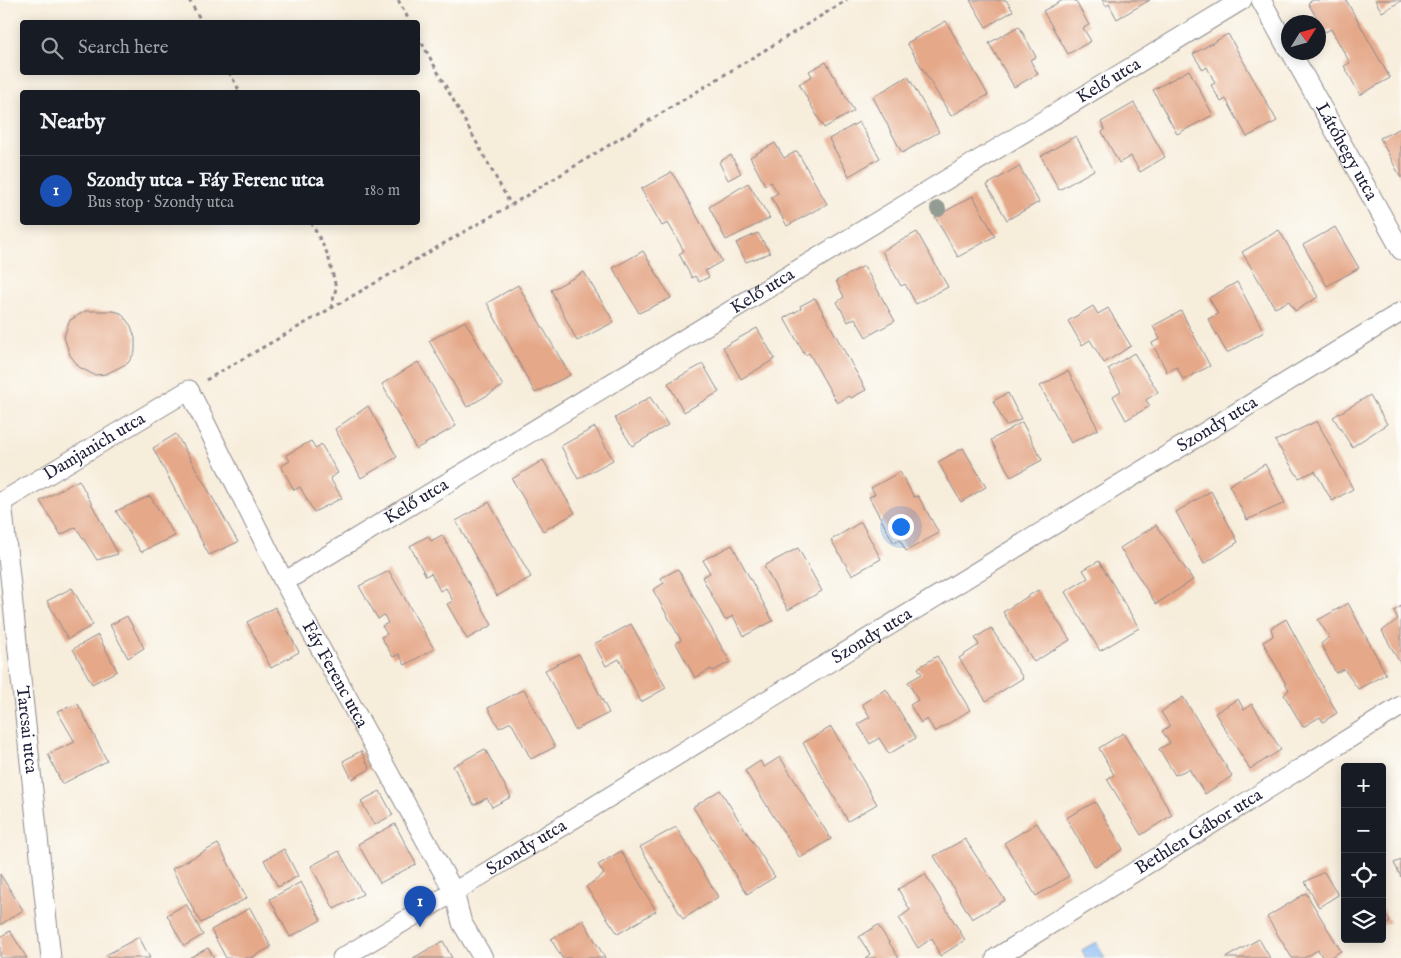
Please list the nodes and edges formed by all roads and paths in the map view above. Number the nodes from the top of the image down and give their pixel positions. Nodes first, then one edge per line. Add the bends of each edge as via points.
1 (189, 0) edge
2 (398, 0) edge
3 (847, 0) edge
4 (1242, 0) edge
5 (1261, 0) edge
6 (201, 20) edge
7 (409, 20) edge
8 (1281, 36) edge
9 (420, 40) edge
10 (1294, 60) edge
11 (231, 75) edge
12 (239, 90) edge
13 (511, 205) junction
14 (312, 225) edge
15 (1401, 250) edge
16 (331, 308) junction
17 (1401, 312) edge
18 (188, 390) junction
19 (1, 503) edge
20 (284, 582) junction
21 (1401, 706) edge
22 (454, 892) junction
23 (51, 958) edge
24 (342, 958) edge
25 (483, 958) edge
26 (996, 958) edge

1 - 6 path
2 - 7 path
3 - 13 path
4 - 20 street, Kelő utca
5 - 8 street
9 - 13 path
10 - 15 street, Látóhegy utca
11 - 12 path
13 - 16 path
14 - 16 path via 328,255 336,288
16 - 18 path
17 - 22 street, Szondy utca
18 - 19 street, Damjanich utca
18 - 20 street, Fáy Ferenc utca
19 - 23 street, Tarcsai utca
20 - 22 street, Fáy Ferenc utca
21 - 26 street, Bethlen Gábor utca
22 - 24 street, Szondy utca
22 - 25 street, Fáy Ferenc utca via 462,922

